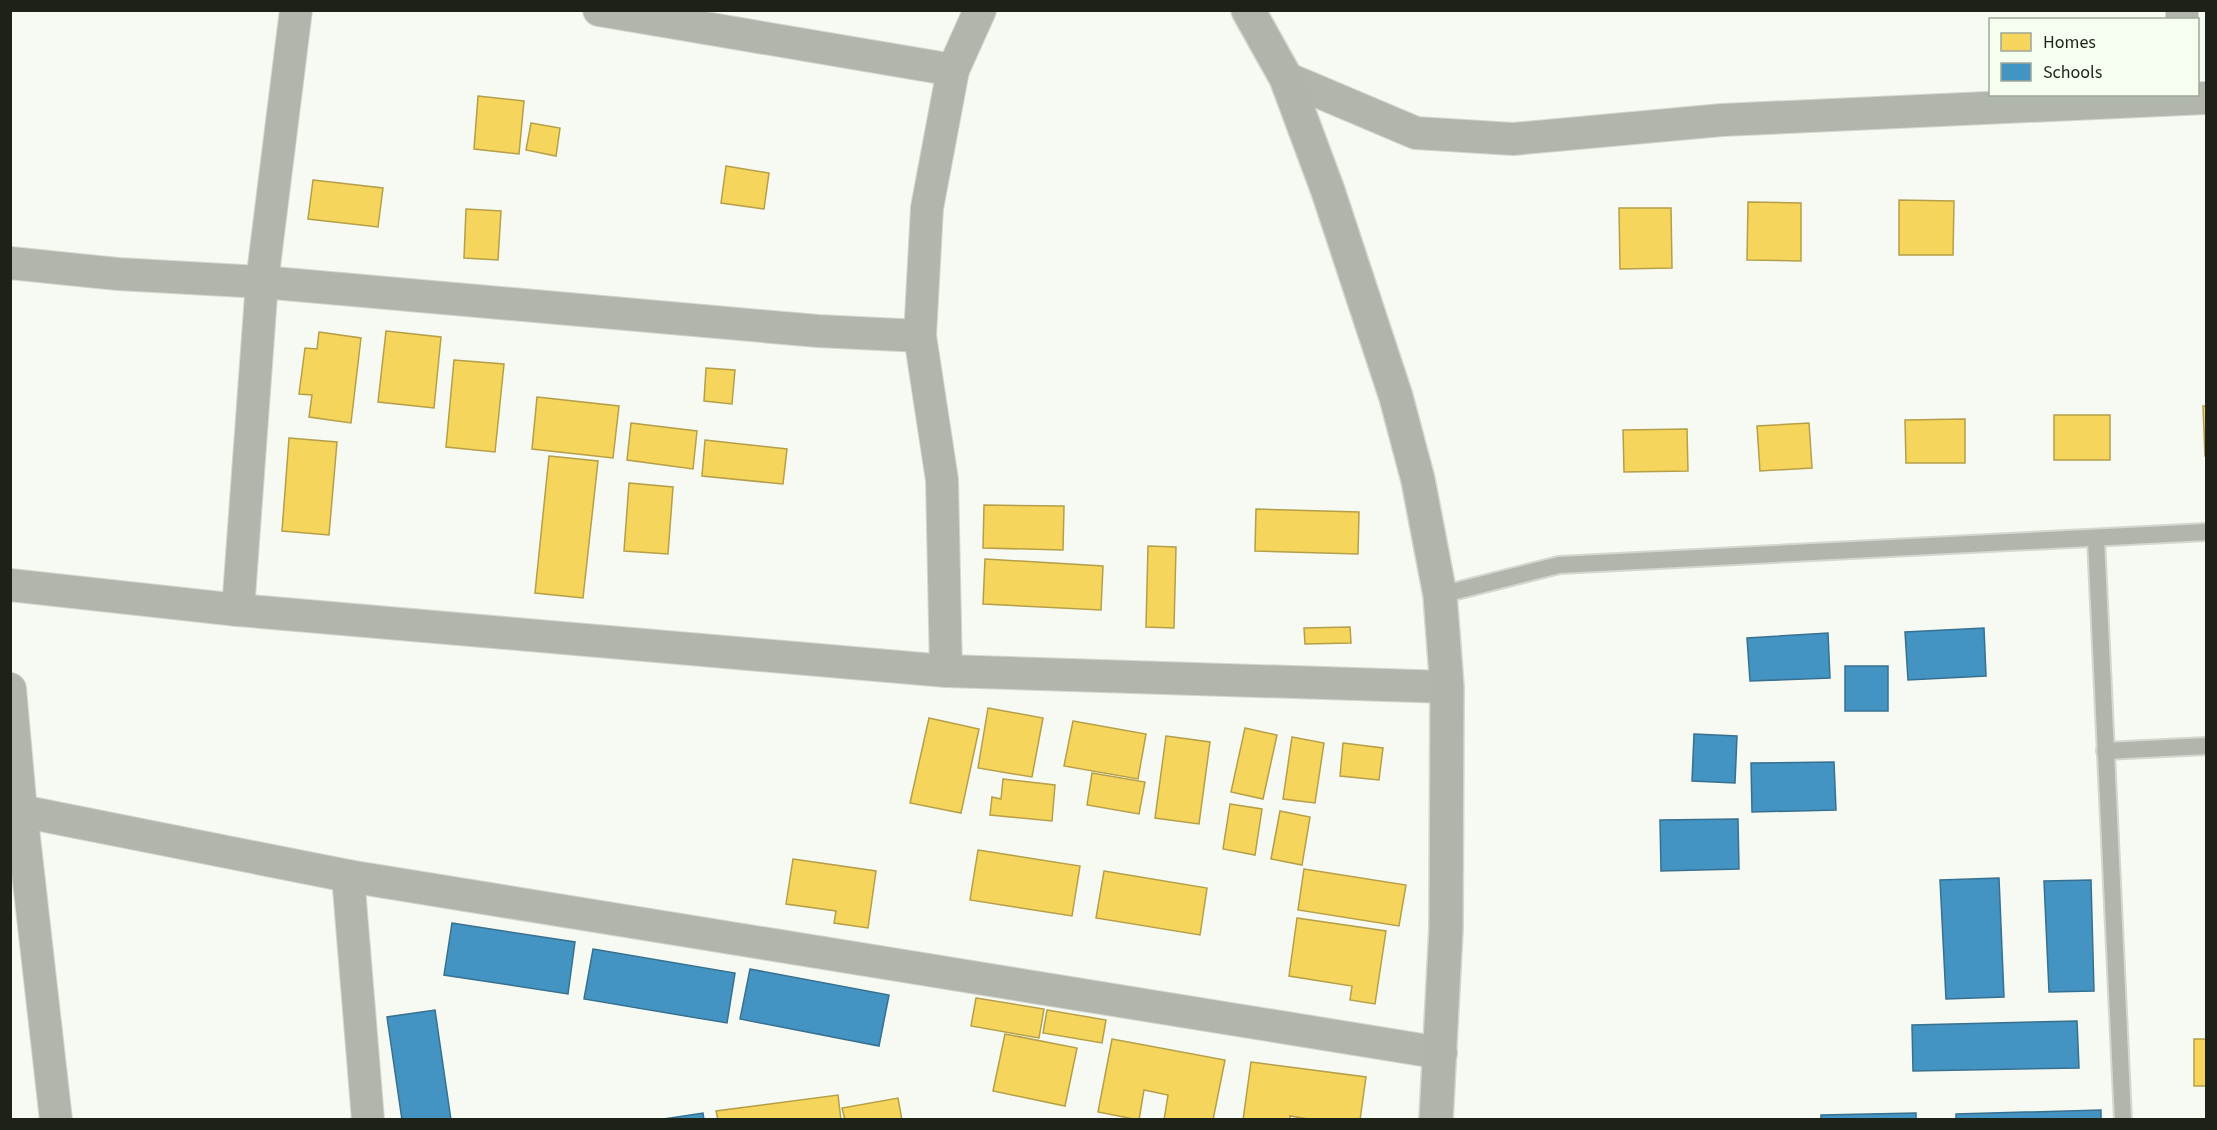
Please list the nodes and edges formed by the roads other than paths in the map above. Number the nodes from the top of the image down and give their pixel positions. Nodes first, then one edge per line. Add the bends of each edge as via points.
1 (296, 10) edge
2 (599, 10) edge
3 (980, 10) edge
4 (1248, 10) edge
5 (953, 70) junction
6 (1286, 78) junction
7 (2191, 97) edge
8 (10, 262) edge
9 (262, 282) junction
10 (920, 336) junction
11 (2206, 532) edge
12 (2096, 539) junction
13 (10, 585) edge
14 (1440, 595) junction
15 (238, 610) junction
16 (946, 671) junction
17 (1447, 687) junction
18 (10, 689) edge
19 (2206, 746) edge
20 (2106, 751) junction
21 (21, 812) junction
22 (348, 876) junction
23 (1441, 1053) junction
24 (56, 1119) edge
25 (368, 1119) edge
26 (1436, 1119) edge
27 (2123, 1119) edge

1 - 9 street
2 - 5 street
3 - 5 street
4 - 6 main road
5 - 10 street via 927,208
6 - 7 street via 1416,133 1514,139 1722,120
6 - 14 main road via 1396,396 1418,480
8 - 9 street via 118,274
9 - 10 street via 818,331
9 - 15 street
10 - 16 street via 942,480
11 - 12 lane
12 - 14 lane via 1559,566
12 - 20 lane
13 - 15 street
14 - 17 main road
15 - 16 street
16 - 17 street
17 - 23 main road
18 - 21 street
19 - 20 lane
20 - 27 lane
21 - 22 street
21 - 24 street
22 - 23 street
22 - 25 street
23 - 26 main road

